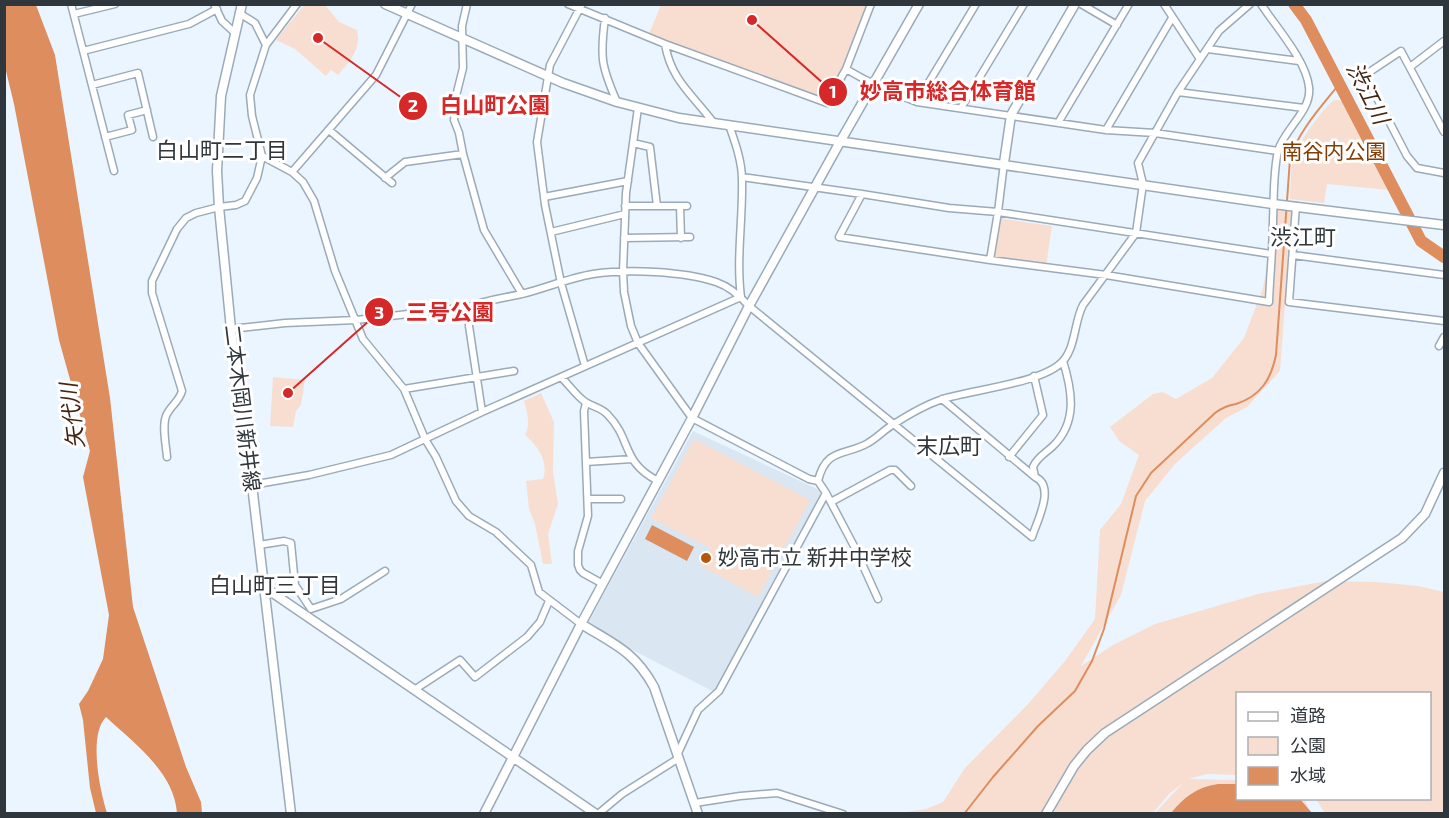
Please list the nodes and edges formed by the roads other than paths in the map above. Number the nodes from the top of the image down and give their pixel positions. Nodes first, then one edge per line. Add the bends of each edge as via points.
1 (71, 4) edge
2 (115, 4) edge
3 (297, 4) edge
4 (385, 4) edge
5 (412, 4) edge
6 (467, 4) edge
7 (568, 4) edge
8 (871, 4) edge
9 (919, 4) edge
10 (976, 4) edge
11 (1024, 4) edge
12 (1075, 4) edge
13 (1081, 4) edge
14 (1129, 4) edge
15 (1164, 4) edge
16 (1250, 4) edge
17 (1261, 4) edge
18 (103, 6) edge
19 (215, 7) edge
20 (581, 7) edge
21 (241, 9) edge
22 (74, 14) junction
23 (407, 15) junction
24 (605, 18) junction
25 (1172, 18) junction
26 (1117, 25) junction
27 (235, 33) junction
28 (463, 40) junction
29 (1444, 40) edge
30 (665, 44) junction
31 (266, 45) junction
32 (1208, 49) junction
33 (83, 51) junction
34 (1200, 59) junction
35 (1299, 61) junction
36 (1410, 66) junction
37 (846, 69) junction
38 (548, 77) junction
39 (92, 85) junction
40 (873, 85) junction
41 (1178, 92) junction
42 (617, 102) junction
43 (917, 102) junction
44 (638, 108) junction
45 (962, 108) junction
46 (1304, 108) junction
47 (147, 110) junction
48 (1011, 115) junction
49 (713, 122) junction
50 (1058, 123) junction
51 (729, 125) junction
52 (1106, 129) junction
53 (329, 130) junction
54 (1444, 132) edge
55 (1155, 133) junction
56 (105, 137) junction
57 (153, 137) dead end
58 (840, 142) junction
59 (633, 143) junction
60 (1278, 151) junction
61 (463, 154) junction
62 (262, 156) junction
63 (1005, 164) junction
64 (114, 171) dead end
65 (292, 172) junction
66 (1444, 173) edge
67 (742, 177) junction
68 (385, 178) junction
69 (628, 181) junction
70 (392, 183) dead end
71 (1143, 184) junction
72 (815, 188) junction
73 (862, 194) junction
74 (544, 198) junction
75 (1276, 204) junction
76 (1294, 205) junction
77 (625, 206) junction
78 (657, 206) junction
79 (219, 207) junction
80 (998, 212) junction
81 (625, 214) junction
82 (1444, 225) edge
83 (551, 232) junction
84 (1136, 233) junction
85 (681, 237) junction
86 (690, 237) dead end
87 (624, 238) junction
88 (1271, 254) junction
89 (1293, 255) junction
90 (990, 260) junction
91 (623, 272) junction
92 (1106, 275) junction
93 (1444, 275) edge
94 (561, 283) junction
95 (522, 294) junction
96 (741, 297) junction
97 (749, 306) junction
98 (469, 307) junction
99 (357, 320) junction
100 (1444, 321) edge
101 (231, 329) junction
102 (1444, 337) edge
103 (638, 344) junction
104 (1439, 346) dead end
105 (1064, 361) junction
106 (585, 366) junction
107 (514, 371) dead end
108 (1034, 376) junction
109 (477, 377) junction
110 (561, 377) junction
111 (404, 389) junction
112 (942, 399) junction
113 (586, 403) junction
114 (482, 412) junction
115 (692, 418) junction
116 (894, 424) junction
117 (425, 439) junction
118 (167, 457) dead end
119 (1009, 457) junction
120 (632, 459) junction
121 (586, 462) junction
122 (1444, 473) edge
123 (1035, 477) junction
124 (658, 481) junction
125 (818, 482) junction
126 (252, 485) junction
127 (911, 486) dead end
128 (826, 493) junction
129 (588, 499) junction
130 (621, 499) dead end
131 (831, 502) junction
132 (259, 545) junction
133 (385, 572) dead end
134 (603, 584) junction
135 (264, 587) junction
136 (878, 599) dead end
137 (549, 601) junction
138 (308, 613) junction
139 (582, 624) junction
140 (414, 690) junction
141 (679, 756) junction
142 (514, 757) junction
143 (695, 803) junction
144 (291, 813) edge
145 (484, 813) edge
146 (597, 813) edge
147 (698, 813) edge
148 (843, 813) edge
149 (1046, 813) edge

1 - 22 street
2 - 18 street
3 - 31 street
4 - 23 street
5 - 23 street
6 - 28 street
7 - 20 street
8 - 37 street
9 - 40 street
10 - 43 street
11 - 45 street
12 - 48 street
13 - 26 street
14 - 26 street
15 - 25 street
16 - 32 street via 1219,31
17 - 35 street
18 - 22 street
19 - 27 street
19 - 33 street via 189,24
20 - 24 street
20 - 38 street via 550,64
21 - 27 street, 二本木岡川新井線
21 - 31 street via 255,23
22 - 33 street
23 - 28 street
23 - 53 street via 376,75
24 - 30 street
24 - 42 street via 601,49 604,72
25 - 34 street
25 - 52 street
26 - 50 street
27 - 79 street, 二本木岡川新井線 via 221,96
28 - 38 street
28 - 61 street via 463,68 454,120
29 - 36 street
30 - 37 street via 827,103
30 - 49 street via 678,81
31 - 62 street via 250,95
32 - 34 street
32 - 35 street
33 - 39 street
34 - 41 street
35 - 46 street via 1310,89
36 - 54 street
36 - 66 street via 1401,51 1365,75 1407,156 1417,168
37 - 40 street
38 - 42 street
38 - 74 street via 537,142
39 - 47 street via 138,73
39 - 56 street
40 - 43 street
40 - 58 street
41 - 46 street
41 - 55 street
42 - 44 street
43 - 45 street
44 - 49 street
44 - 59 street
45 - 48 street
46 - 60 street
47 - 56 street via 128,115 132,130
47 - 57 street
48 - 50 street
48 - 63 street
49 - 51 street
50 - 52 street
51 - 58 street
51 - 67 street
52 - 55 street
53 - 65 street
53 - 68 street
55 - 60 street
55 - 71 street via 1138,164
56 - 64 street
58 - 63 street
58 - 72 street
59 - 69 street
59 - 78 street via 650,147
60 - 75 street
61 - 68 street via 405,162
61 - 95 street via 484,230
62 - 65 street
62 - 79 street via 257,178 245,201
63 - 71 street
63 - 80 street
65 - 99 street via 314,201 335,271
67 - 72 street
67 - 96 street via 738,272
68 - 70 street
69 - 74 street
69 - 77 street
71 - 75 street
71 - 84 street
72 - 73 street
72 - 97 street
73 - 80 street
73 - 90 street via 839,237
74 - 83 street
75 - 76 street
75 - 88 street
76 - 82 street
76 - 89 street
77 - 78 street
77 - 81 street
78 - 85 street via 684,206
79 - 101 street, 二本木岡川新井線
79 - 118 street via 186,218 152,281 152,293 182,391 165,418
80 - 84 street
80 - 90 street
81 - 83 street
81 - 87 street
83 - 94 street
84 - 88 street
84 - 92 street
85 - 86 street
85 - 87 street
87 - 91 street
88 - 92 street via 1269,302
89 - 93 street
89 - 100 street via 1290,302
90 - 92 street
91 - 94 street via 592,274
91 - 96 street via 663,273 718,282
91 - 103 street via 631,326
92 - 105 street via 1078,315
94 - 95 street
94 - 106 street
95 - 98 street
96 - 97 street
96 - 103 street
97 - 115 street
97 - 116 street
98 - 99 street
98 - 109 street
99 - 101 street
99 - 111 street via 363,339
101 - 126 street, 二本木岡川新井線
102 - 104 street
103 - 106 street
103 - 115 street
105 - 108 street
105 - 123 street via 1070,382 1070,418 1055,445 1035,462
106 - 110 street
107 - 109 street
108 - 112 street
108 - 119 street via 1043,415
109 - 111 street
109 - 114 street
110 - 113 street
110 - 114 street
111 - 117 street
112 - 116 street
112 - 119 street
113 - 120 street via 610,417
113 - 121 street
114 - 117 street
115 - 124 street
115 - 125 street
116 - 123 street via 1032,537 1044,501 1043,485
116 - 125 street via 867,444 833,455
117 - 126 street via 391,455
117 - 137 street via 456,501 531,565 538,592
119 - 123 street
120 - 121 street
120 - 124 street via 645,474
121 - 129 street
122 - 149 street via 1425,514 1402,538 1095,741 1074,766
124 - 134 street
125 - 128 street
126 - 132 street, 二本木岡川新井線
127 - 131 street via 895,470 890,470
128 - 131 street
128 - 141 street via 719,691 698,710
129 - 130 street
129 - 134 street via 578,565
131 - 136 street
132 - 135 street, 二本木岡川新井線
132 - 138 street via 291,543 295,585
133 - 138 street via 341,599
134 - 139 street
135 - 138 street
135 - 144 street, 二本木岡川新井線
137 - 139 street
137 - 140 street via 527,638 475,677 460,660
138 - 140 street
139 - 141 street via 633,657 647,674
139 - 142 street
140 - 142 street
141 - 143 street
141 - 146 street
142 - 145 street
142 - 146 street
143 - 147 street
143 - 148 street via 777,794

